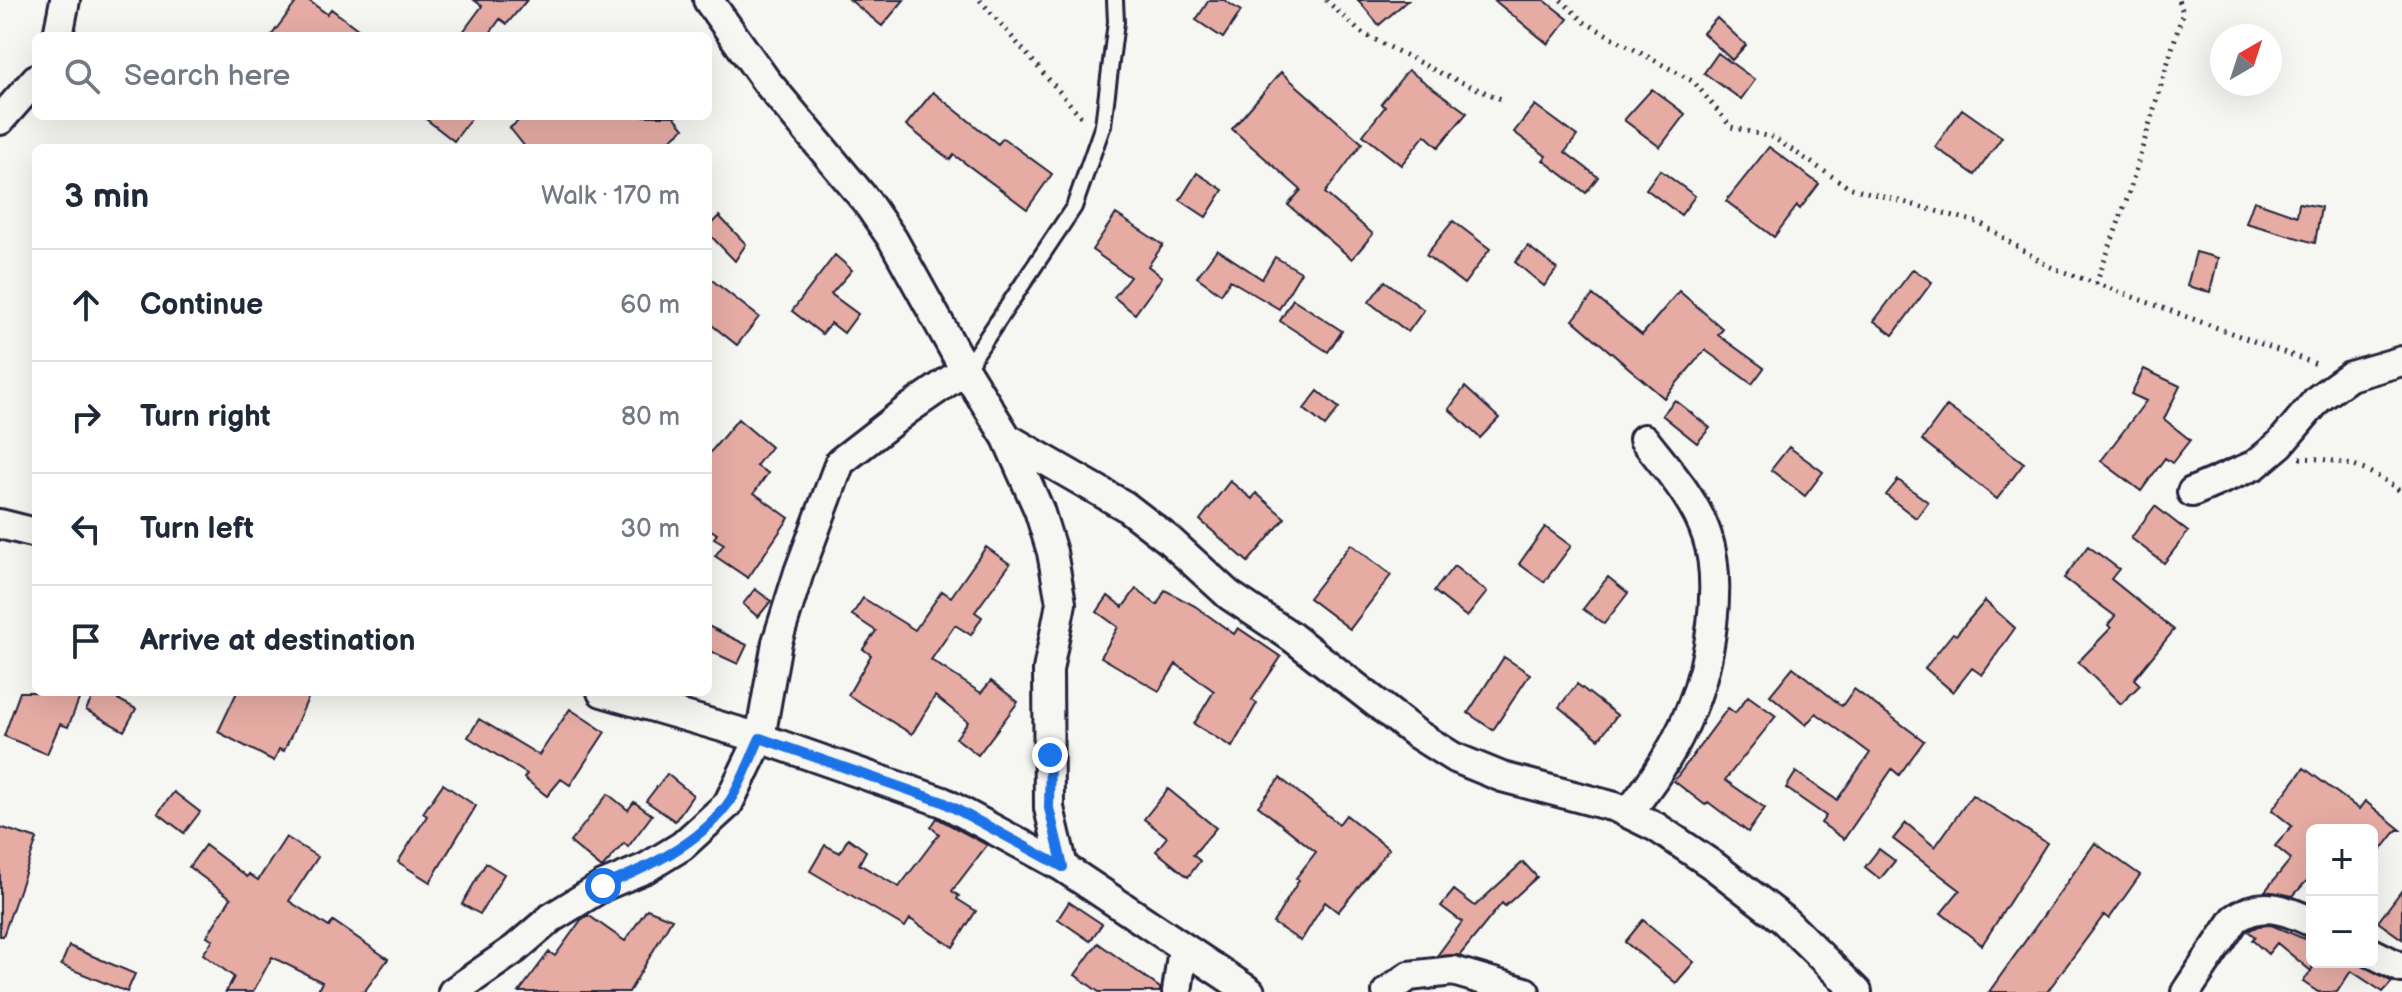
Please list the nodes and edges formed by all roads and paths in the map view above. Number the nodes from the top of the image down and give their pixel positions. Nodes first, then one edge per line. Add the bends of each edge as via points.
1 (65, 0) edge
2 (708, 0) edge
3 (980, 0) edge
4 (1115, 0) edge
5 (1326, 0) edge
6 (1561, 0) edge
7 (2178, 0) edge
8 (59, 32) edge
9 (32, 84) edge
10 (1501, 99) dead end
11 (0, 120) edge
12 (1098, 138) junction
13 (2096, 284) junction
14 (2402, 361) edge
15 (965, 370) junction
16 (2350, 376) junction
17 (1007, 438) junction
18 (1644, 439) dead end
19 (2267, 455) junction
20 (2192, 492) dead end
21 (2402, 493) edge
22 (0, 524) edge
23 (32, 532) edge
24 (616, 696) edge
25 (760, 738) junction
26 (1628, 813) junction
27 (1063, 867) junction
28 (2306, 919) edge
29 (1183, 948) junction
30 (2378, 956) edge
31 (2402, 968) edge
32 (453, 992) edge
33 (1177, 992) edge
34 (1250, 992) edge
35 (1387, 992) edge
36 (1525, 992) edge
37 (1857, 992) edge
38 (2186, 992) edge

1 - 8 street
2 - 15 street via 766,81 866,201
3 - 12 path
4 - 12 lane
5 - 10 path via 1360,32
6 - 13 path via 1584,22 1694,82 1731,127 1774,138 1848,187 1980,223 2048,266
7 - 13 path via 2183,12
9 - 11 street
12 - 15 lane via 1074,207
13 - 16 path
14 - 16 street
15 - 17 street
15 - 25 street via 840,462 777,642
16 - 19 street via 2318,399
17 - 26 street via 1125,506 1229,595 1453,757 1502,777
17 - 27 street via 1039,510 1061,603 1048,670 1049,808
18 - 26 street via 1684,491 1707,535 1714,570 1712,615 1691,709 1653,782
19 - 20 street
19 - 21 path via 2346,462 2371,471
22 - 23 street
24 - 25 street
25 - 27 street via 943,802
25 - 32 street via 728,804 699,832 646,868 603,886 551,918
26 - 37 street via 1656,827 1784,920
27 - 29 street
28 - 38 street via 2267,906 2246,911 2235,919
29 - 33 street
29 - 34 street
30 - 31 street
35 - 36 street via 1409,976 1453,971

